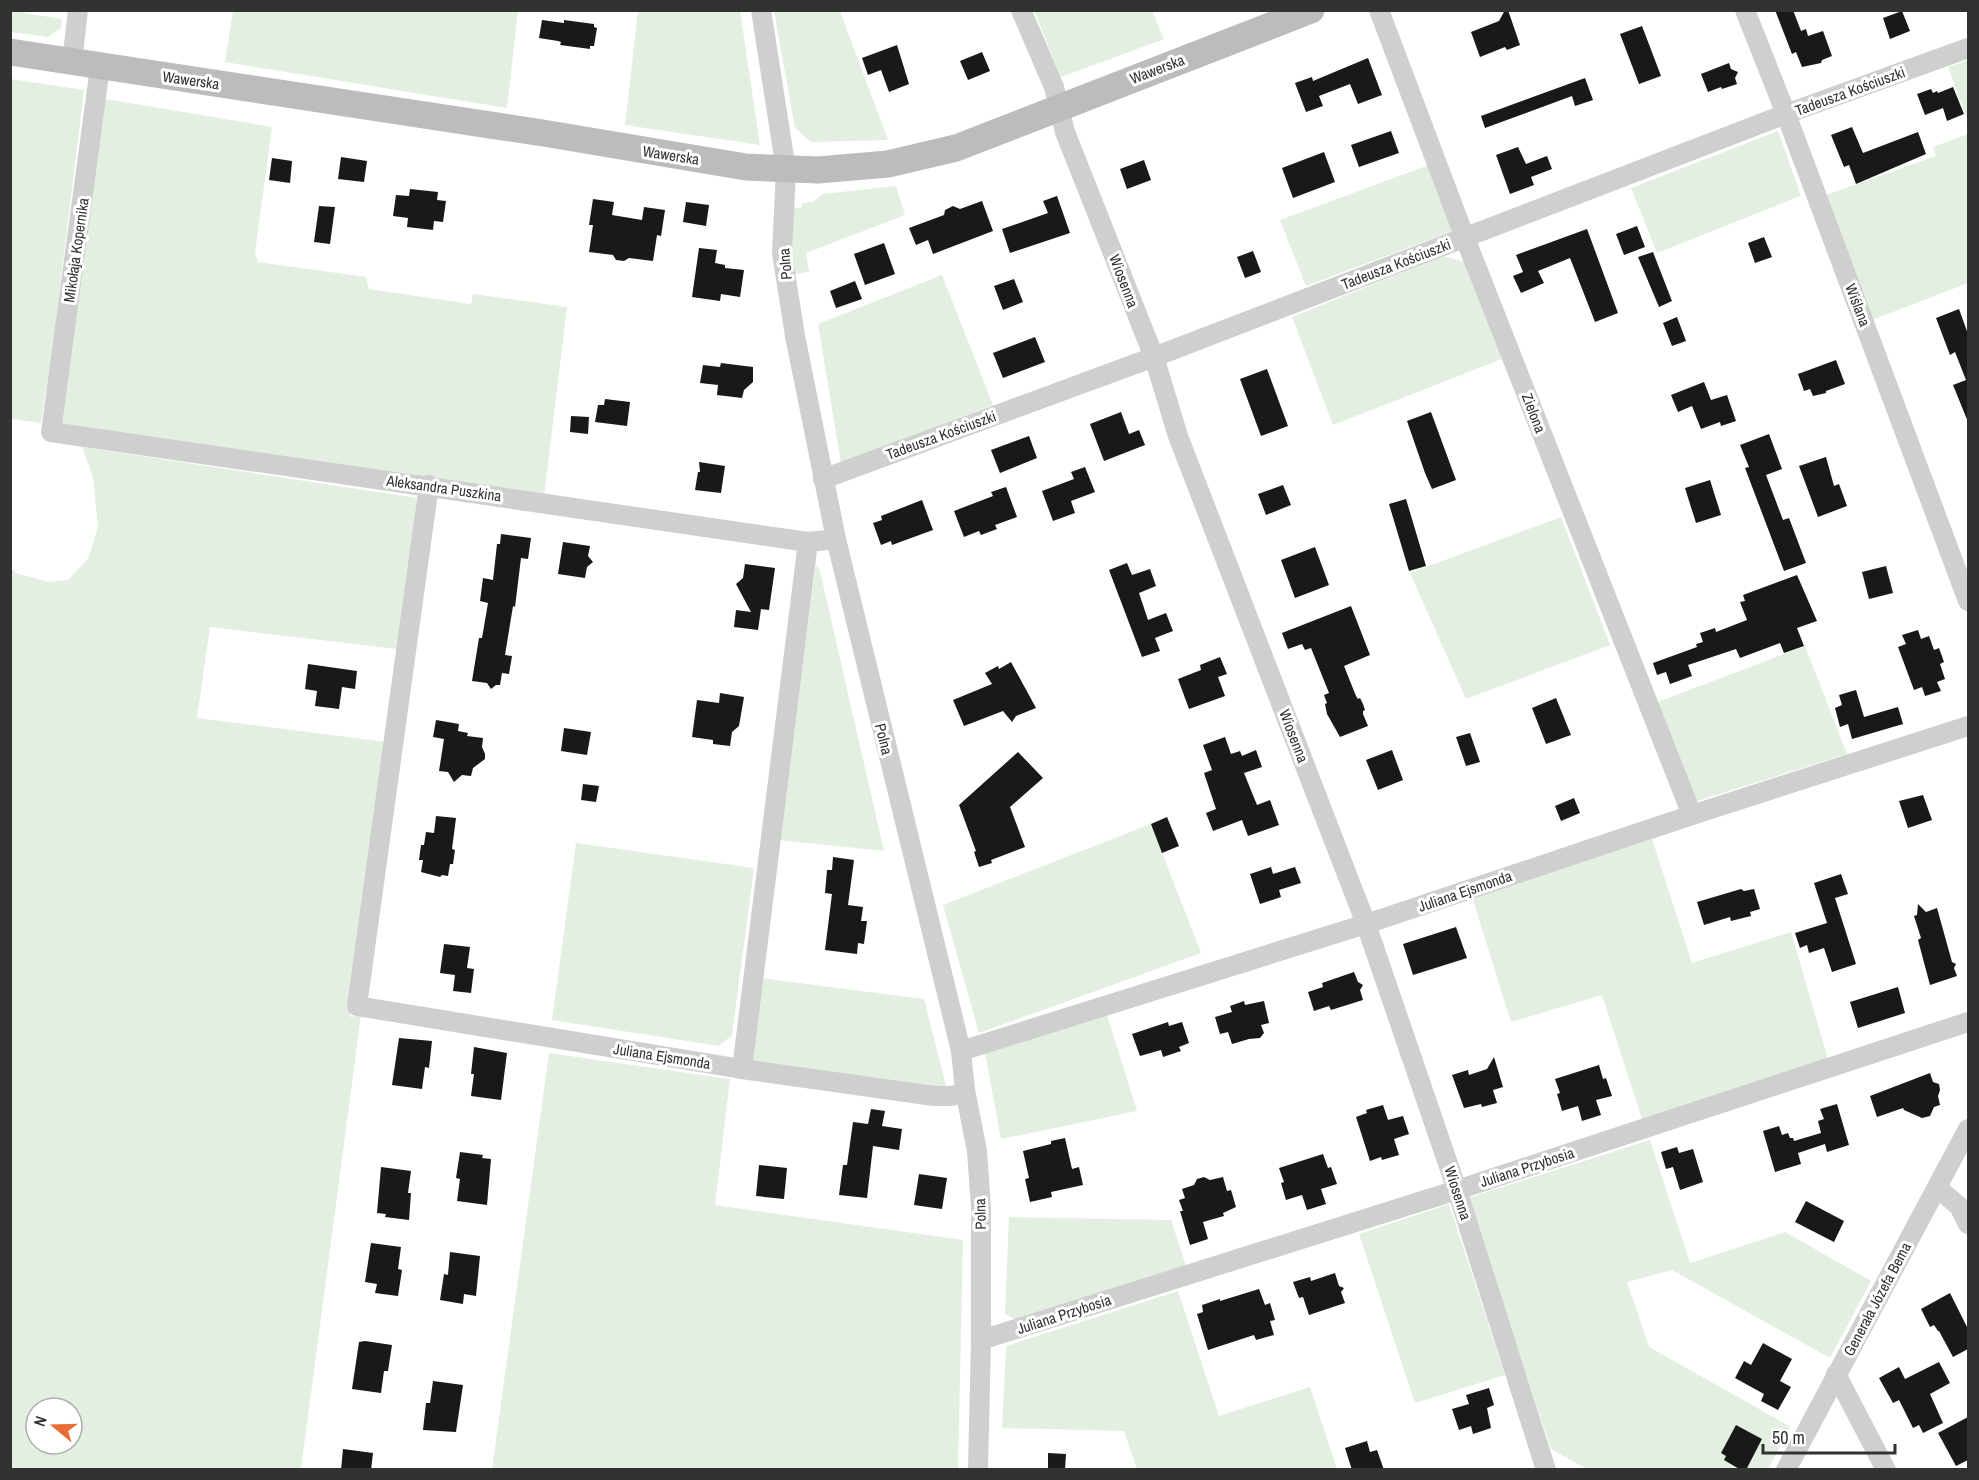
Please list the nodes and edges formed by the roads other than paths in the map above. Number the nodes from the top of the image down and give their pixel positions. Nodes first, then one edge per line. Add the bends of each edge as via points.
1 (78, 10) edge
2 (761, 10) edge
3 (1021, 10) edge
4 (1311, 10) edge
5 (1379, 10) edge
6 (1746, 10) edge
7 (1968, 48) edge
8 (10, 52) edge
9 (72, 62) junction
10 (100, 67) junction
11 (1058, 107) junction
12 (1786, 114) junction
13 (786, 170) junction
14 (1465, 238) junction
15 (1154, 357) junction
16 (51, 432) joint
17 (823, 479) junction
18 (429, 485) junction
19 (836, 539) junction
20 (808, 542) junction
21 (1968, 601) edge
22 (1968, 726) edge
23 (1692, 815) junction
24 (1366, 924) junction
25 (1968, 1022) edge
26 (961, 1051) junction
27 (742, 1069) junction
28 (965, 1090) junction
29 (1968, 1129) edge
30 (1936, 1188) junction
31 (1457, 1190) junction
32 (1968, 1224) edge
33 (981, 1340) junction
34 (1836, 1374) junction
35 (978, 1470) edge
36 (1546, 1470) edge
37 (1786, 1470) edge
38 (1886, 1470) edge

1 - 9 street
2 - 13 street, Polna
3 - 11 street, Wiosenna via 1054,87
4 - 11 street, Wawerska
5 - 14 street, Zielona
6 - 12 street, Wiślana
7 - 12 street, Tadeusza Kościuszki
8 - 9 street, Wawerska
9 - 10 street, Wawerska
10 - 13 street, Wawerska
10 - 16 street, Mikołaja Kopernika
11 - 13 street, Wawerska via 956,148 888,164
11 - 15 street, Wiosenna
12 - 14 street, Tadeusza Kościuszki
12 - 21 street, Wiślana
13 - 17 street, Polna via 782,253
14 - 15 street, Tadeusza Kościuszki
14 - 23 street, Zielona
15 - 17 street, Tadeusza Kościuszki
15 - 24 street, Wiosenna via 1178,436
16 - 18 street, Aleksandra Puszkina
17 - 19 street, Polna
18 - 20 street, Aleksandra Puszkina
18 - 27 street, Juliana Ejsmonda via 357,1006
19 - 20 street, Aleksandra Puszkina
19 - 26 street, Polna
20 - 27 street
22 - 23 street, Juliana Ejsmonda
23 - 24 street, Juliana Ejsmonda
24 - 26 street, Juliana Ejsmonda
24 - 31 street, Wiosenna
25 - 31 street, Juliana Przybosia
26 - 28 street, Polna
27 - 28 street, Juliana Ejsmonda via 934,1096 952,1097
28 - 33 street, Polna via 977,1150 981,1208
29 - 30 street, Generała Józefa Bema
30 - 32 street via 1959,1206
30 - 34 street, Generała Józefa Bema
31 - 33 street, Juliana Przybosia
31 - 36 street, Wiosenna
33 - 35 street, Polna
34 - 37 street, Generała Józefa Bema
34 - 38 street

